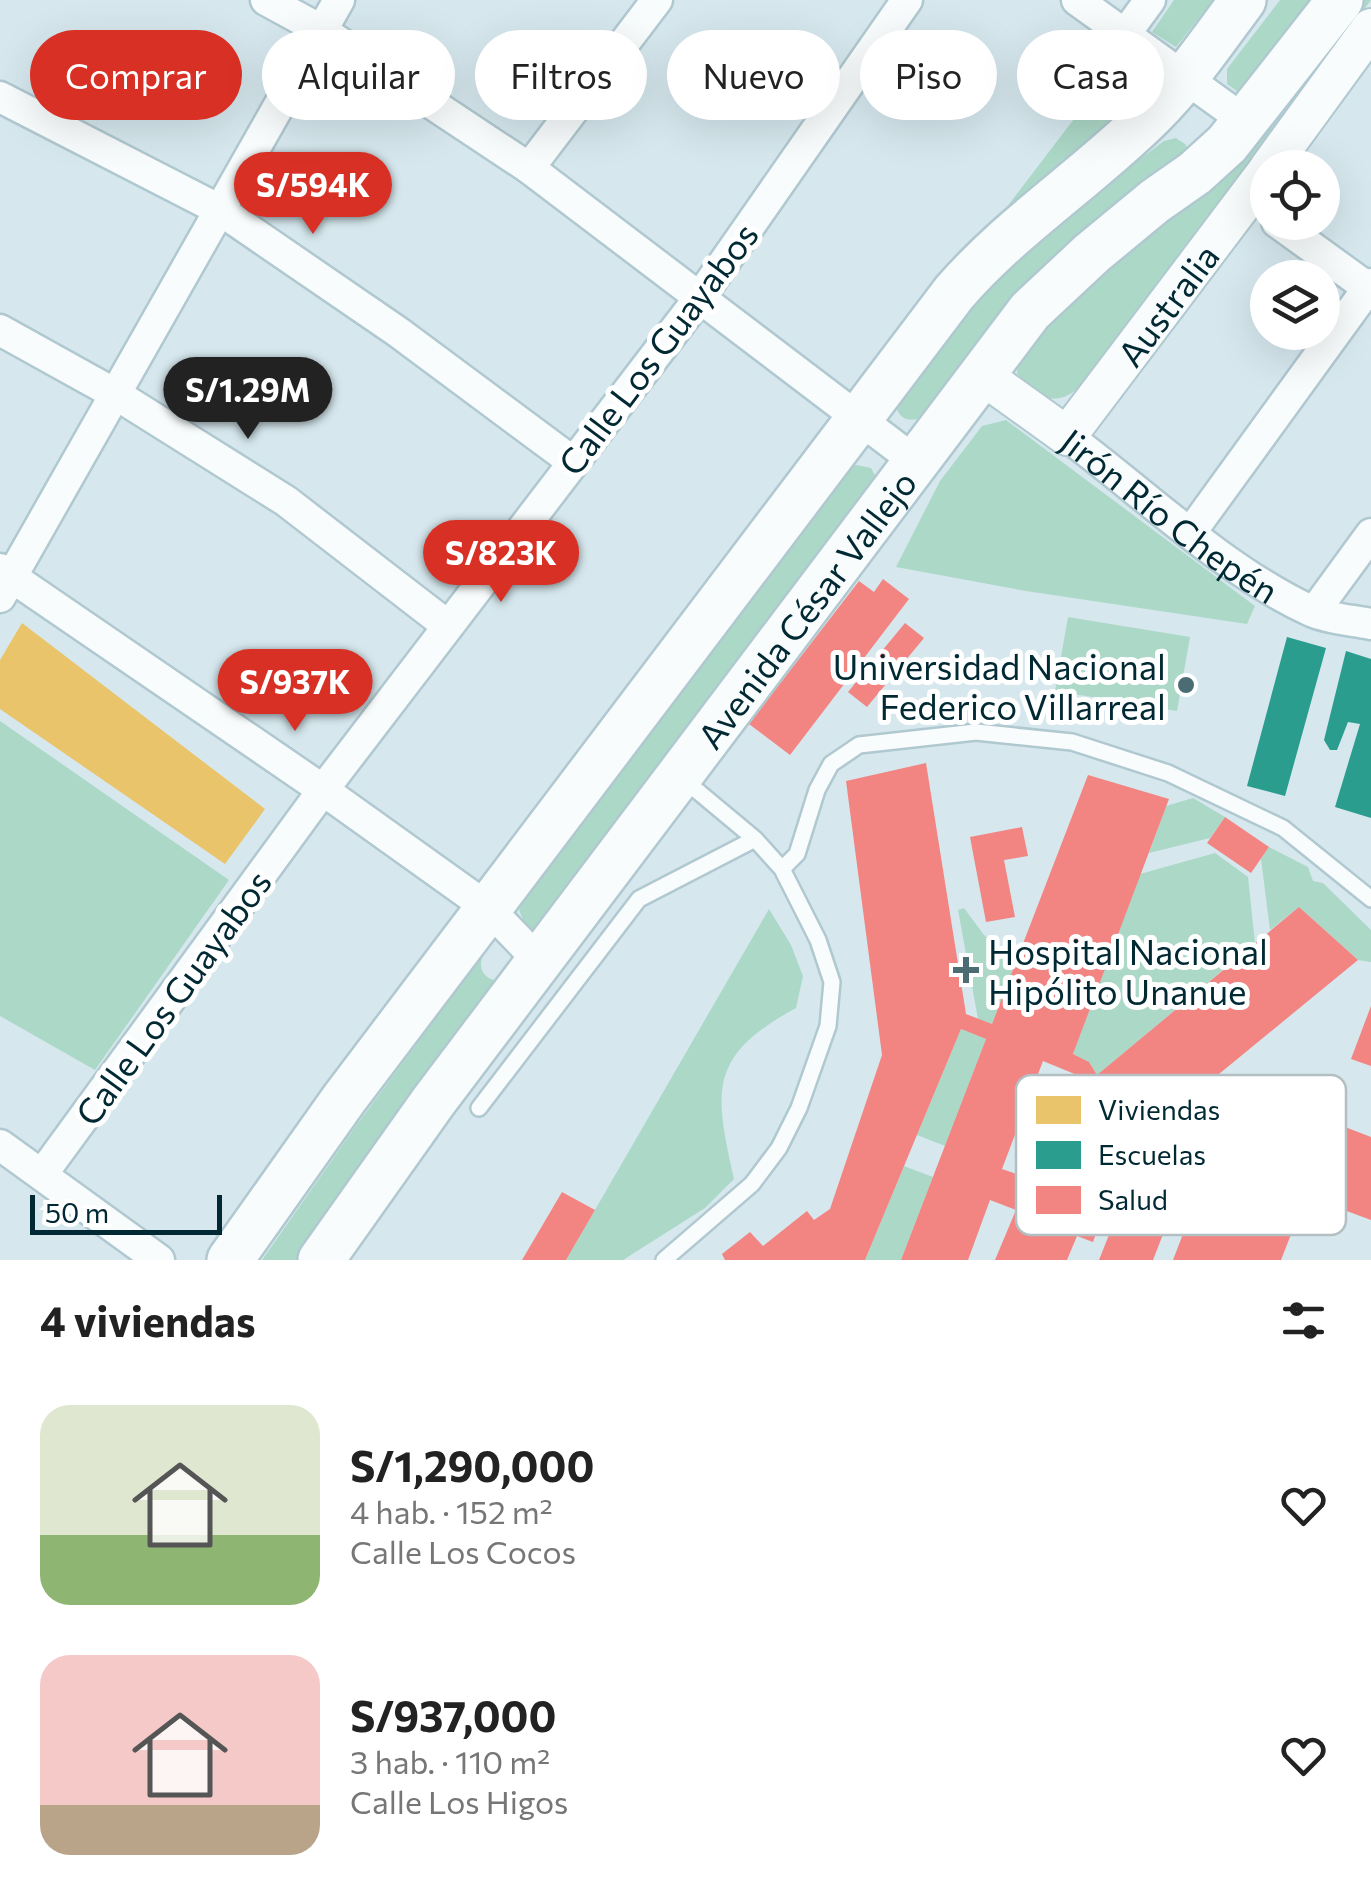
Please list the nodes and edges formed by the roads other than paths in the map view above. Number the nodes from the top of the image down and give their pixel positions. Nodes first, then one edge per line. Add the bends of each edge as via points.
1 (266, 0) edge
2 (339, 0) edge
3 (657, 0) edge
4 (907, 0) edge
5 (1077, 0) edge
6 (1150, 0) edge
7 (1243, 0) edge
8 (1340, 0) edge
9 (1371, 28) edge
10 (321, 30) joint
11 (1122, 30) edge
12 (1128, 30) edge
13 (1164, 62) edge
14 (1186, 78) junction
15 (0, 97) edge
16 (455, 119) edge
17 (270, 120) edge
18 (1245, 121) junction
19 (1289, 150) edge
20 (529, 168) junction
21 (1250, 204) edge
22 (220, 210) junction
23 (1302, 240) edge
24 (1370, 288) edge
25 (700, 297) junction
26 (0, 330) edge
27 (982, 375) junction
28 (117, 395) junction
29 (858, 416) junction
30 (1067, 436) junction
31 (573, 462) junction
32 (916, 462) junction
33 (1191, 532) junction
34 (1371, 534) edge
35 (4, 581) edge
36 (1314, 612) junction
37 (1371, 624) edge
38 (448, 626) junction
39 (678, 774) junction
40 (323, 790) junction
41 (755, 839) junction
42 (782, 869) junction
43 (1371, 899) edge
44 (488, 908) junction
45 (540, 962) junction
46 (479, 1108) dead end
47 (2, 1152) edge
48 (43, 1173) junction
49 (121, 1248) edge
50 (159, 1260) edge
51 (230, 1260) edge
52 (321, 1260) edge
53 (664, 1260) edge

1 - 10 street
2 - 10 street
3 - 20 street
4 - 25 street, Calle Los Guayabos
5 - 11 street
6 - 12 street
7 - 14 main road, Avenida César Vallejo
8 - 18 main road, Avenida César Vallejo
9 - 19 street, Australia
13 - 14 street
14 - 18 street
14 - 29 main road, Avenida César Vallejo via 979,264
15 - 22 street
16 - 20 street
17 - 22 street
18 - 27 main road, Avenida César Vallejo via 1196,173 1058,282
20 - 25 street
21 - 30 street, Australia
22 - 28 street
22 - 31 street
23 - 24 street
24 - 33 street
25 - 29 street
25 - 31 street, Calle Los Guayabos
26 - 28 street
27 - 30 street, Jirón Río Chepén
27 - 32 main road, Avenida César Vallejo
28 - 35 street
28 - 38 street via 286,501
29 - 32 street
29 - 44 main road, Avenida César Vallejo
30 - 33 street, Jirón Río Chepén
31 - 38 street, Calle Los Guayabos
32 - 39 main road, Avenida César Vallejo
33 - 36 street, Jirón Río Chepén
34 - 36 street
35 - 40 street
36 - 37 street, Jirón Río Chepén
38 - 40 street, Calle Los Guayabos
39 - 41 lane
39 - 45 main road, Avenida César Vallejo
40 - 44 street
40 - 48 street, Calle Los Guayabos
41 - 42 lane
41 - 46 lane via 639,899
42 - 43 lane via 797,854 831,764 859,745 976,732 1072,742 1168,773 1283,828
42 - 53 lane via 832,982 828,1026 779,1148 752,1184
44 - 45 street
44 - 51 main road, Avenida César Vallejo
45 - 52 main road, Avenida César Vallejo
47 - 48 street
48 - 49 street
49 - 50 street

